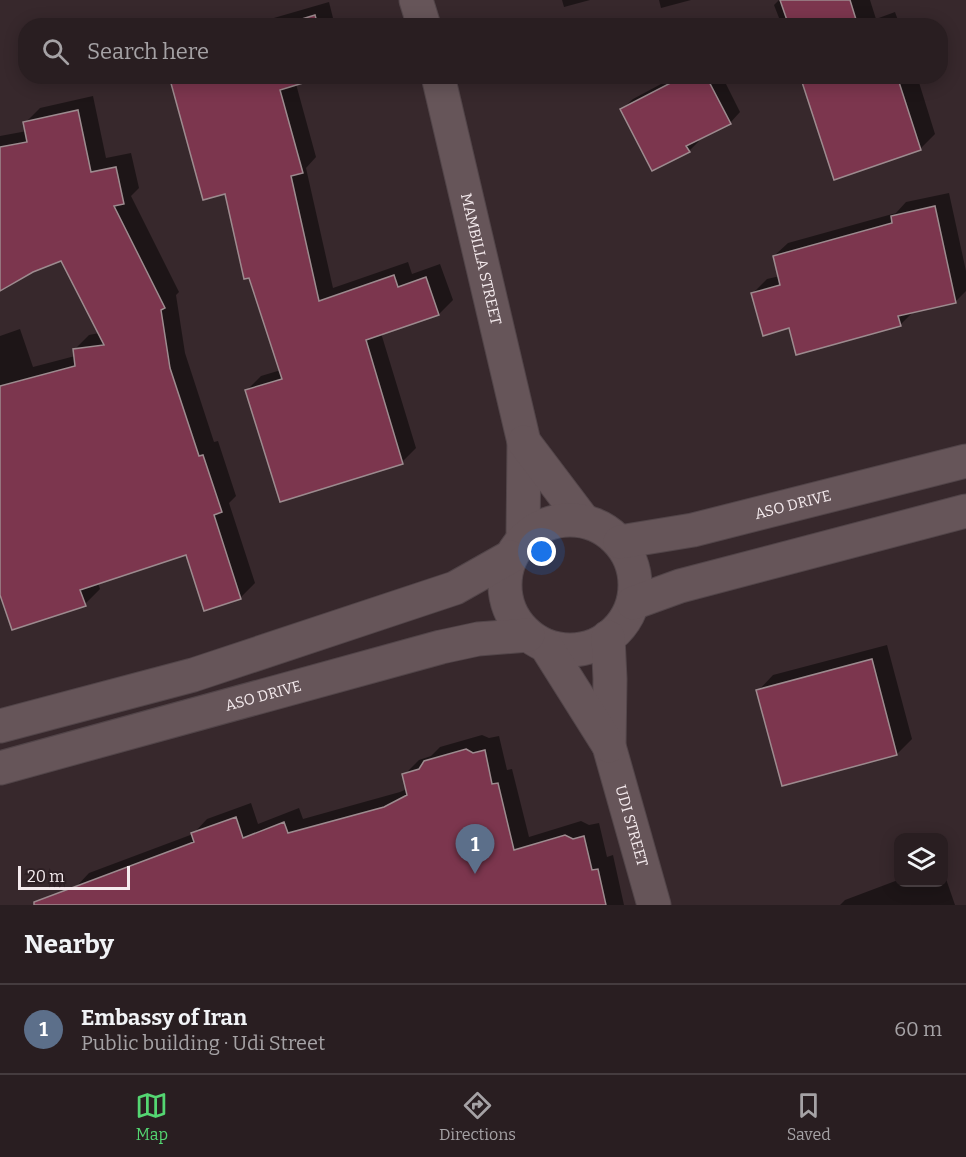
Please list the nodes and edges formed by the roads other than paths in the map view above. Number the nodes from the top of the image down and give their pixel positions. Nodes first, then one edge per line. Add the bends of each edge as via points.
1 (416, 0) edge
2 (422, 18) edge
3 (440, 84) edge
4 (524, 442) junction
5 (966, 461) edge
6 (966, 511) edge
7 (583, 520) junction
8 (620, 542) junction
9 (517, 548) junction
10 (633, 603) junction
11 (608, 637) junction
12 (537, 641) junction
13 (0, 726) edge
14 (609, 746) junction
15 (0, 768) edge
16 (654, 905) edge

1 - 2 street
3 - 4 street, MAMBILLA STREET
4 - 7 street
4 - 9 street
5 - 8 street, ASO DRIVE via 693,530
6 - 10 street via 680,586
7 - 8 street via 603,528
7 - 9 street via 561,520 540,526
8 - 10 street via 631,560 635,581
9 - 12 street via 504,578 505,599 514,619
9 - 13 street via 455,588 193,675
10 - 11 street via 623,622
11 - 12 street via 589,647 568,650
11 - 14 street
12 - 14 street
12 - 15 street, ASO DRIVE via 478,639 441,647
14 - 16 street, UDI STREET

